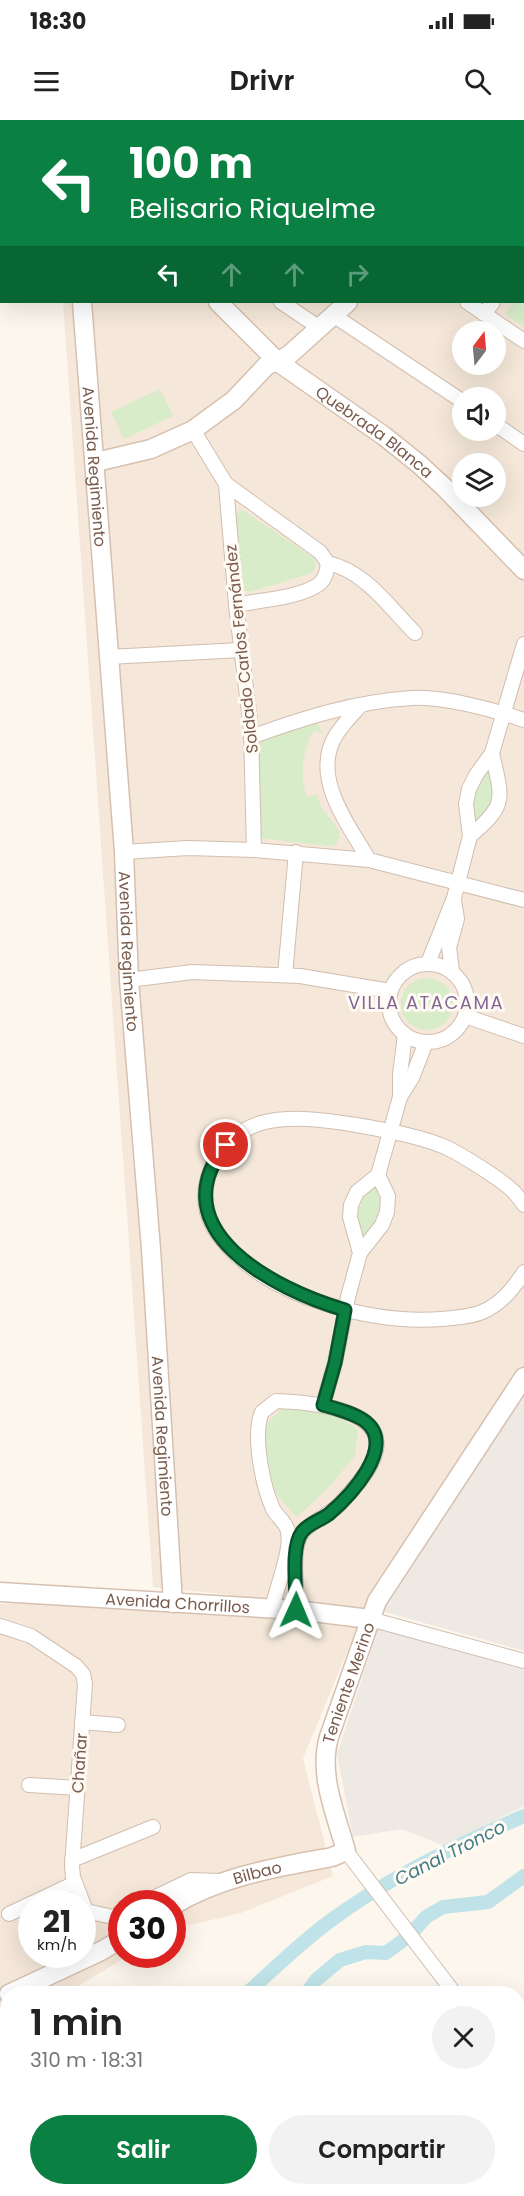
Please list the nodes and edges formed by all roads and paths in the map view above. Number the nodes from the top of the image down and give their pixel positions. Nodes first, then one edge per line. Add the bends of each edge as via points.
1 (82, 303) edge
2 (219, 303) edge
3 (282, 303) edge
4 (347, 303) edge
5 (468, 303) edge
6 (493, 303) edge
7 (484, 314) junction
8 (327, 322) junction
9 (524, 341) edge
10 (278, 362) junction
11 (452, 395) edge
12 (193, 430) junction
13 (506, 432) edge
14 (524, 444) edge
15 (96, 462) junction
16 (226, 484) junction
17 (328, 562) junction
18 (524, 570) edge
19 (236, 605) junction
20 (415, 633) dead end
21 (524, 644) edge
22 (241, 650) junction
23 (108, 657) junction
24 (362, 704) junction
25 (503, 713) junction
26 (524, 720) edge
27 (252, 736) junction
28 (492, 753) junction
29 (470, 836) junction
30 (254, 850) junction
31 (124, 852) junction
32 (296, 852) junction
33 (369, 860) junction
34 (457, 882) junction
35 (454, 898) junction
36 (524, 900) edge
37 (428, 963) junction
38 (452, 971) junction
39 (285, 975) junction
40 (129, 980) junction
41 (390, 991) junction
42 (465, 1016) junction
43 (405, 1035) junction
44 (524, 1036) edge
45 (426, 1042) junction
46 (400, 1097) junction
47 (390, 1133) junction
48 (378, 1175) junction
49 (524, 1205) edge
50 (360, 1253) junction
51 (524, 1272) edge
52 (345, 1310) junction
53 (524, 1377) edge
54 (323, 1405) junction
55 (287, 1527) junction
56 (302, 1531) junction
57 (2, 1593) edge
58 (172, 1603) junction
59 (272, 1609) junction
60 (296, 1610) junction
61 (370, 1618) junction
62 (0, 1626) edge
63 (524, 1661) edge
64 (82, 1722) junction
65 (118, 1725) dead end
66 (28, 1785) dead end
67 (78, 1788) junction
68 (153, 1827) dead end
69 (346, 1851) junction
70 (72, 1860) junction
71 (227, 1881) junction
72 (75, 1883) junction
73 (170, 1890) edge
74 (186, 1899) edge
75 (9, 1914) dead end
76 (108, 1916) edge
77 (108, 1947) edge
78 (25, 1986) edge
79 (449, 1986) edge

1 - 15 street, Avenida Regimiento
2 - 10 street, Quebrada Blanca
3 - 8 street
4 - 8 street
5 - 7 street
6 - 7 street
7 - 9 street
8 - 10 street
8 - 11 street
10 - 12 street via 266,366 234,400
10 - 18 street, Quebrada Blanca via 419,464
12 - 15 street via 151,449
12 - 16 street
13 - 14 street
15 - 23 street, Avenida Regimiento
16 - 17 street via 320,552
16 - 19 street, Soldado Carlos Fernández
17 - 19 street via 321,584 302,592
17 - 20 street via 360,577
19 - 22 street, Soldado Carlos Fernández
21 - 25 street
22 - 23 street
22 - 27 street, Soldado Carlos Fernández
23 - 31 street, Avenida Regimiento
24 - 25 street via 414,697
24 - 27 street
24 - 33 street via 334,737 327,775 340,813
25 - 26 street
25 - 28 street
27 - 30 street, Soldado Carlos Fernández
28 - 29 street via 469,789 466,804
28 - 29 street via 500,789 498,807
29 - 34 street
30 - 31 street via 188,848
30 - 32 street
31 - 40 street, Avenida Regimiento
32 - 33 street
32 - 39 street
33 - 34 street
34 - 35 street
34 - 36 street
35 - 37 street
35 - 38 street via 457,919 449,947
37 - 38 street
37 - 41 street via 404,971
38 - 42 street via 465,991
39 - 40 street via 192,972
39 - 41 street
40 - 58 street, Avenida Regimiento via 151,1249
41 - 43 street via 390,1016
42 - 44 street
42 - 45 street via 450,1036
43 - 45 street
43 - 46 street
45 - 46 street
46 - 47 street
47 - 48 street
47 - 49 street via 441,1145 513,1191
47 - 52 street via 327,1121 262,1123 226,1145 213,1163 207,1181 207,1213 235,1253 288,1288
48 - 50 street via 388,1196 387,1212
48 - 50 street via 357,1192 351,1205 350,1216
50 - 52 street
51 - 52 street via 513,1290 481,1312 427,1320 393,1319
52 - 54 street
53 - 61 street, Teniente Merino via 377,1601
54 - 55 street via 276,1401 267,1406 259,1420 264,1481 274,1510
54 - 56 street via 369,1424 376,1449 366,1472 347,1495 327,1515
55 - 56 street
55 - 59 street via 288,1551
56 - 60 street via 295,1561
57 - 58 street, Avenida Chorrillos
58 - 59 street, Avenida Chorrillos
59 - 60 street, Avenida Chorrillos
60 - 61 street, Avenida Chorrillos
61 - 63 street, Avenida Chorrillos
61 - 69 street, Teniente Merino via 325,1754 327,1782
62 - 64 street, Chañar via 31,1636 80,1670 85,1684
64 - 65 street
64 - 67 street, Chañar
66 - 67 street
67 - 70 street, Chañar
68 - 70 street
69 - 71 street, Bilbao
69 - 79 street, Teniente Merino
70 - 72 street, Chañar
71 - 73 street via 191,1880
71 - 74 street, Bilbao
72 - 75 street
72 - 76 street, Chañar via 86,1911
77 - 78 street

